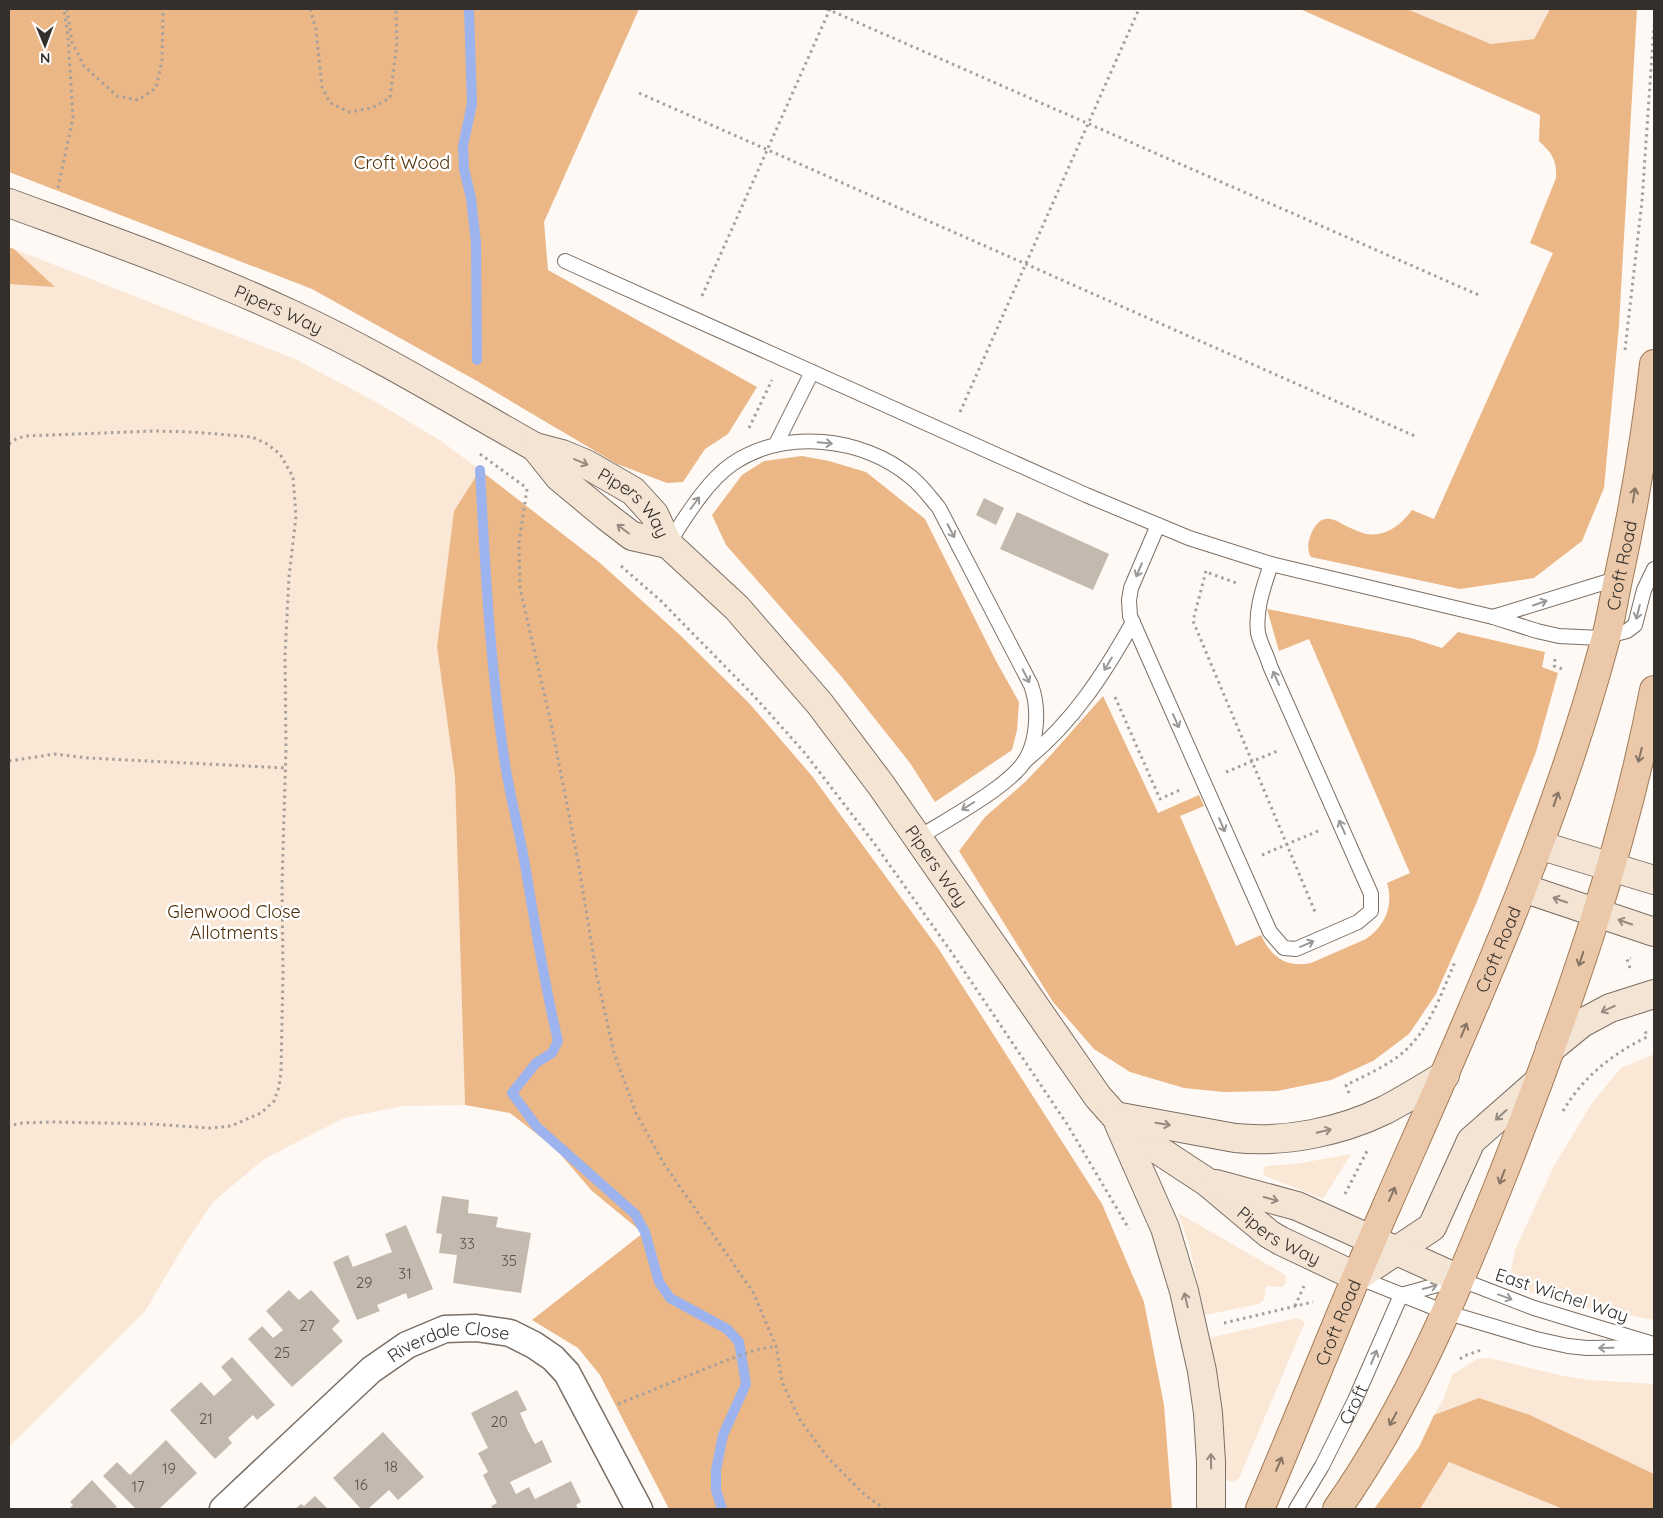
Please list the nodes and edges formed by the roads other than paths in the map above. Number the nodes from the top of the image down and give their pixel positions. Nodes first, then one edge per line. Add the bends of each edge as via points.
1 (9, 203) edge
2 (565, 260) dead end
3 (1654, 364) edge
4 (812, 372) junction
5 (776, 444) junction
6 (535, 447) junction
7 (1158, 525) junction
8 (668, 544) junction
9 (1272, 564) junction
10 (1654, 569) edge
11 (1618, 578) junction
12 (1493, 617) junction
13 (1133, 622) junction
14 (1606, 637) junction
15 (1654, 690) edge
16 (1026, 760) junction
17 (918, 838) junction
18 (1540, 845) junction
19 (1610, 867) junction
20 (1654, 880) edge
21 (1523, 888) junction
22 (1597, 912) junction
23 (1654, 932) edge
24 (1646, 996) edge
25 (1550, 1049) junction
26 (1445, 1075) junction
27 (1538, 1082) junction
28 (1116, 1116) junction
29 (1207, 1182) junction
30 (1385, 1244) junction
31 (1357, 1277) junction
32 (1459, 1279) junction
33 (1401, 1295) junction
34 (1445, 1312) junction
35 (1654, 1346) edge
36 (223, 1509) edge
37 (639, 1509) edge
38 (1211, 1509) edge
39 (1260, 1509) edge
40 (1296, 1509) edge
41 (1337, 1509) edge

1 - 6 main road, Pipers Way via 232,288 293,315 356,345
2 - 4 lane
11 -> 3 main road, Croft Road via 1628,536
4 - 5 lane
4 - 7 lane
8 -> 5 lane via 694,504 731,465
5 -> 16 lane via 838,444 867,452 898,468 928,493 939,508 1031,685 1037,709
8 -> 6 main road, Pipers Way via 632,536 559,477
6 -> 8 main road, Pipers Way via 586,464 633,491 654,514
7 - 9 lane
7 -> 13 lane via 1131,588 1129,600
8 - 17 main road, Pipers Way via 737,608 820,704
9 - 12 lane
13 -> 9 lane via 1270,932 1284,948 1296,949 1358,922 1371,911 1371,894 1258,634 1262,592
10 -> 14 lane via 1644,590 1635,625
12 -> 11 lane
11 - 14 main road, Croft Road
12 - 14 lane via 1559,636
13 -> 16 lane via 1073,715
18 -> 14 main road, Croft Road
15 -> 19 main road
16 -> 17 lane via 999,786
17 - 28 main road, Pipers Way via 1088,1084
18 - 19 main road
18 - 21 main road, Croft Road
19 - 20 main road
19 - 22 main road
22 -> 21 main road
26 -> 21 main road, Croft Road
23 -> 22 main road
22 -> 25 main road
24 -> 25 main road via 1596,1015
25 - 27 main road
28 -> 26 main road via 1252,1140 1282,1138 1359,1121
30 -> 26 main road, Croft Road
27 -> 30 main road via 1471,1142 1434,1224 1428,1230
27 -> 32 main road
28 - 29 main road, Pipers Way via 1143,1140
38 -> 28 main road via 1208,1413 1184,1291 1165,1228
29 -> 30 main road, Pipers Way via 1297,1206
29 - 31 main road, Pipers Way via 1270,1234
30 - 31 main road, Croft Road
30 - 32 main road
31 - 33 lane
39 -> 31 main road, Croft Road
33 -> 32 lane
32 - 34 main road
32 -> 35 lane, East Wichel Way via 1534,1308
33 - 34 lane
40 -> 33 lane, Croft via 1355,1400
35 -> 34 lane, East Wichel Way via 1568,1346
34 -> 41 main road via 1387,1431
36 - 37 street, Riverdale Close via 372,1370 406,1345 445,1329 476,1328 510,1333 534,1344 567,1373

